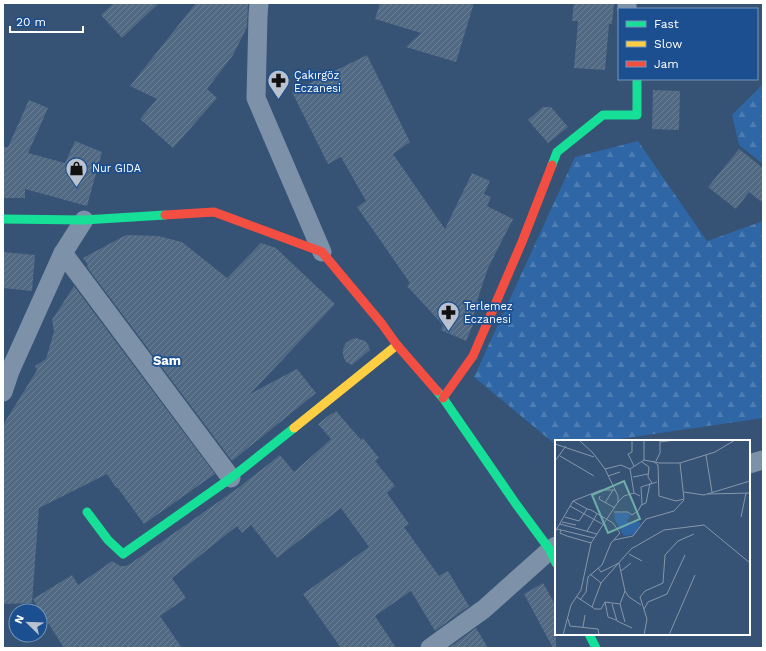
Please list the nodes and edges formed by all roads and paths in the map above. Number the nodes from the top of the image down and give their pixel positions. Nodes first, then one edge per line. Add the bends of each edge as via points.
1 (260, 3) edge
2 (637, 80) edge
3 (3, 219) edge
4 (84, 220) junction
5 (322, 252) junction
6 (63, 253) junction
7 (397, 345) junction
8 (3, 392) edge
9 (443, 398) junction
10 (763, 460) edge
11 (750, 464) edge
12 (231, 478) junction
13 (87, 512) dead end
14 (554, 553) edge
15 (590, 635) edge
16 (430, 648) edge
17 (596, 648) edge

1 - 5 street via 256,98
2 - 9 street via 638,115 603,115 557,152 473,356
3 - 4 street
4 - 5 street via 214,212
4 - 6 street
5 - 7 street
6 - 8 street
6 - 12 street
7 - 9 street
7 - 12 street
9 - 14 street via 516,504
10 - 11 street
12 - 13 street via 123,554 108,540
14 - 16 street
15 - 17 street

